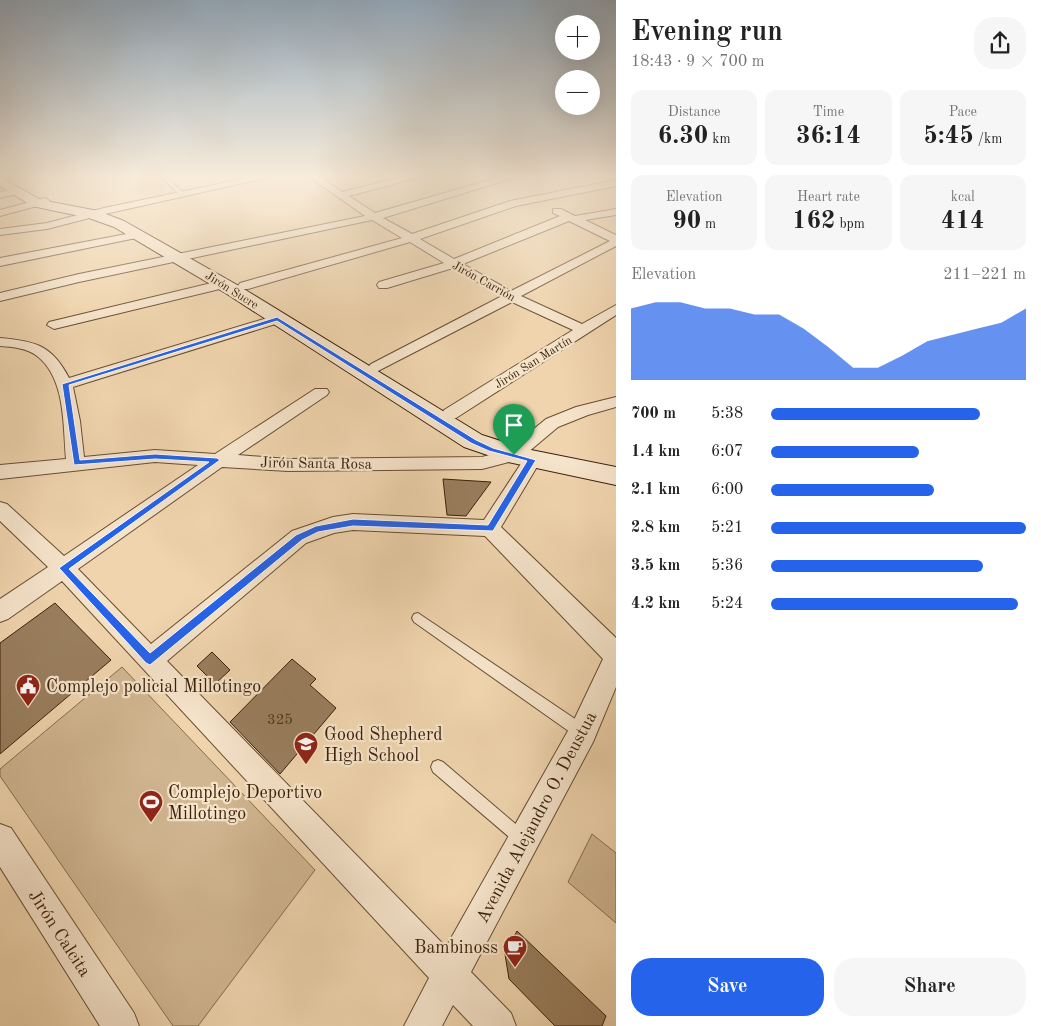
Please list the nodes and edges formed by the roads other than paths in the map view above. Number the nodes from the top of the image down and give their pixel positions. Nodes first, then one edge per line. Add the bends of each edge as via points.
1 (78, 224) edge
2 (119, 224) edge
3 (134, 224) edge
4 (342, 224) edge
5 (387, 224) edge
6 (455, 224) edge
7 (555, 224) edge
8 (582, 224) edge
9 (0, 232) edge
10 (137, 234) junction
11 (54, 237) junction
12 (413, 238) junction
13 (616, 240) edge
14 (187, 257) junction
15 (0, 262) edge
16 (452, 264) junction
17 (79, 278) junction
18 (224, 284) junction
19 (383, 285) dead end
20 (244, 286) junction
21 (510, 296) junction
22 (0, 297) edge
23 (616, 310) edge
24 (277, 319) junction
25 (54, 325) dead end
26 (584, 330) junction
27 (0, 342) edge
28 (376, 367) junction
29 (66, 384) junction
30 (321, 392) dead end
31 (616, 402) edge
32 (450, 414) junction
33 (523, 458) junction
34 (217, 460) junction
35 (76, 463) junction
36 (0, 472) edge
37 (616, 476) edge
38 (0, 509) edge
39 (490, 528) junction
40 (63, 568) junction
41 (0, 612) edge
42 (418, 618) dead end
43 (616, 657) edge
44 (150, 660) junction
45 (583, 732) junction
46 (438, 767) dead end
47 (0, 839) edge
48 (524, 840) junction
49 (451, 976) junction
50 (121, 1026) edge
51 (422, 1026) edge
52 (498, 1026) edge

1 - 11 street
2 - 10 street, Jirón Sucre
3 - 14 street, Jirón Sucre
4 - 14 street
5 - 12 street, Jirón Carrión
6 - 12 street
7 - 16 street
8 - 13 street
9 - 11 street
10 - 11 street
10 - 14 street, Jirón Sucre
11 - 15 street
11 - 17 street
12 - 16 street, Jirón Carrión
12 - 20 street
13 - 21 street
14 - 17 street
14 - 18 street, Jirón Sucre
14 - 20 street, Jirón Sucre
16 - 19 street
16 - 21 street, Jirón Carrión
17 - 22 street
18 - 24 street, Jirón Sucre
18 - 25 street
20 - 28 street, Jirón Sucre
21 - 26 street, Jirón Carrión
21 - 28 street
23 - 26 street, Jirón San Martín
24 - 29 street
24 - 33 street, Jirón Sucre via 473,442
26 - 32 street, Jirón San Martín
27 - 29 street via 24,344 43,351 50,356
28 - 32 street, Jirón Sucre
29 - 35 street
30 - 34 street
31 - 33 street, Jirón Santa Rosa via 552,423
32 - 33 street, Jirón Sucre
33 - 34 street, Jirón Santa Rosa via 482,463 288,465
33 - 37 street, Jirón Sucre
33 - 39 street
34 - 35 street, Jirón Santa Rosa via 155,456
34 - 40 street
35 - 36 street, Jirón Santa Rosa
38 - 40 street
39 - 43 street
39 - 44 street via 353,522 316,530 299,538
40 - 41 street
40 - 44 street
42 - 45 lane
43 - 45 street, Avenida Alejandro O. Deustua
44 - 49 street
45 - 48 street, Avenida Alejandro O. Deustua
46 - 48 lane
47 - 50 street, Jirón Calcita
48 - 49 street, Avenida Alejandro O. Deustua
49 - 51 street, Avenida Alejandro O. Deustua
49 - 52 street

